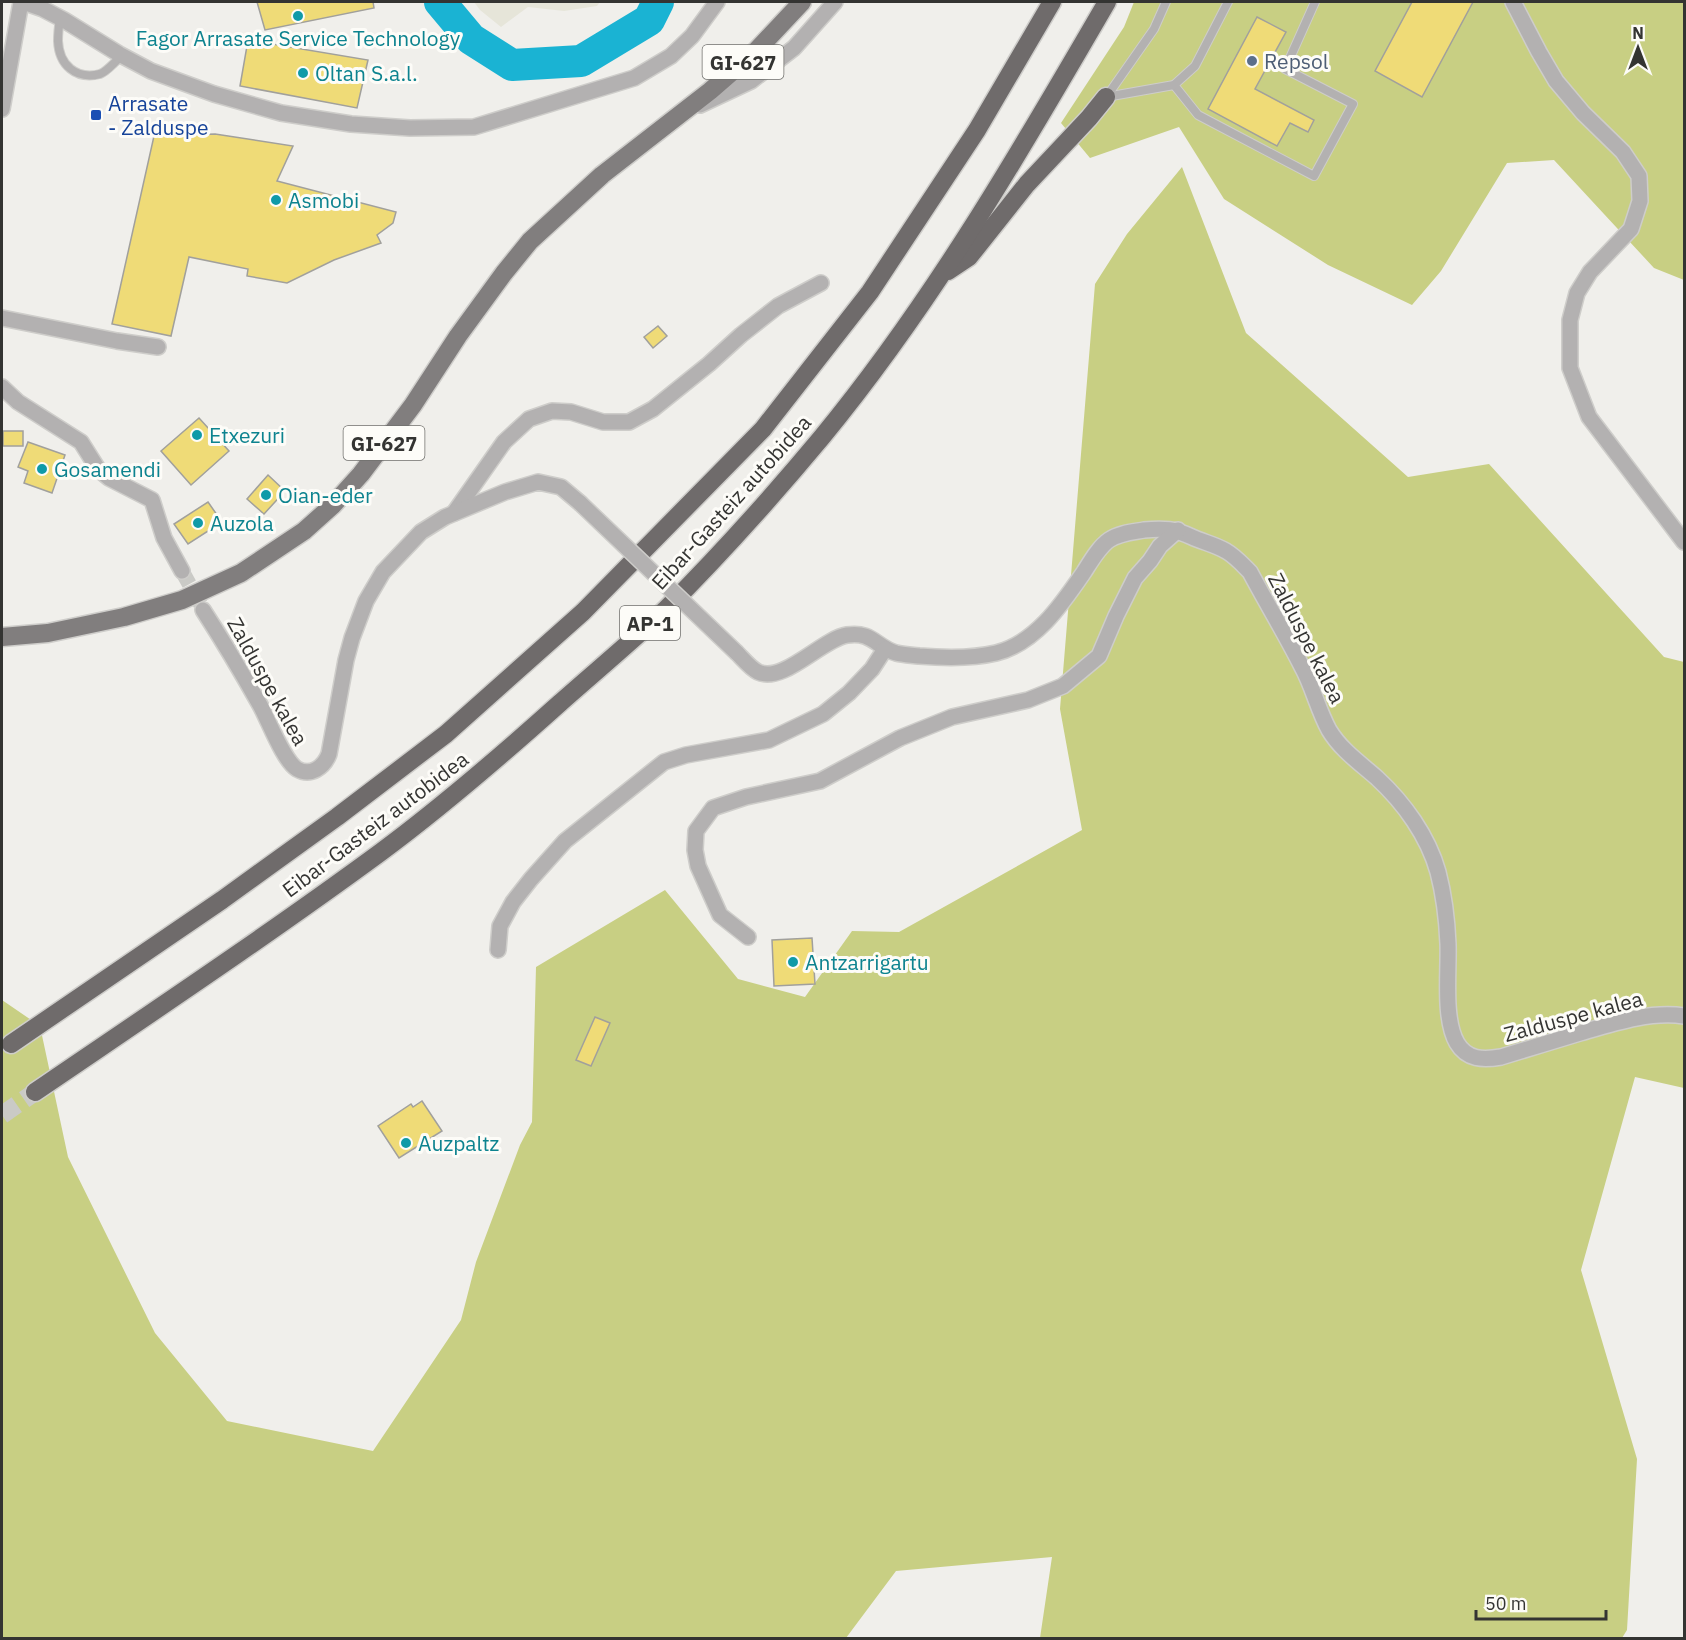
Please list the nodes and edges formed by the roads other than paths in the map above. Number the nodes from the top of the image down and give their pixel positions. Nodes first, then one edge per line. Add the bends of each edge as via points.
1 (22, 2) edge
2 (717, 2) edge
3 (802, 2) edge
4 (835, 2) edge
5 (1052, 2) edge
6 (1107, 2) edge
7 (1166, 2) edge
8 (1228, 2) edge
9 (1315, 2) edge
10 (1513, 2) edge
11 (60, 18) junction
12 (122, 56) junction
13 (1174, 85) junction
14 (1106, 97) junction
15 (2, 109) edge
16 (678, 116) junction
17 (944, 273) junction
18 (821, 283) dead end
19 (2, 318) edge
20 (159, 347) dead end
21 (3, 392) edge
22 (454, 513) junction
23 (1178, 530) junction
24 (1684, 542) edge
25 (182, 571) tunnel mouth
26 (204, 610) tunnel mouth
27 (2, 637) edge
28 (885, 649) junction
29 (748, 937) dead end
30 (498, 950) dead end
31 (1684, 1016) edge
32 (11, 1044) dead end
33 (35, 1092) tunnel mouth

1 - 11 street
1 - 15 street
2 - 12 street via 692,36 671,56 634,78 474,127 363,125 281,113 214,94
3 - 16 main road, GI-627 via 756,51
4 - 16 street via 794,48 751,81
5 - 32 highway, Eibar-Gasteiz autobidea / AP-1 via 977,130 870,292 763,429 583,612 447,734 222,900
6 - 17 highway, Eibar-Gasteiz autobidea / AP-1
7 - 14 lane via 1154,29
8 - 13 lane via 1195,66
9 - 13 lane via 1285,69 1353,104 1314,177 1198,116
10 - 24 street via 1556,81 1623,152 1639,176 1640,201 1631,230 1576,292 1570,320 1570,368 1590,417
11 - 12 street
11 - 12 lane via 58,43 62,58 81,75 100,74
13 - 14 lane
14 - 17 highway via 1027,184 969,257
16 - 27 main road, GI-627 via 602,175 530,241 361,474 304,531 241,573 182,600 48,633
17 - 33 highway, Eibar-Gasteiz autobidea / AP-1 via 822,436 751,519 664,610 464,787 383,850 239,954
18 - 22 street via 778,306 653,409 628,422 603,422 572,412 552,411 529,419 504,442
19 - 20 street
21 - 25 street via 81,442 98,469 109,478 152,500 164,538
22 - 26 street, Zalduspe kalea via 421,532 374,585 346,660 329,754 316,770 298,769 286,758 258,701
22 - 28 street, Zalduspe kalea, bridge via 538,482 561,487 758,672 776,674 828,642 847,635 868,636
23 - 28 street, Zalduspe kalea via 1137,531 1108,540 1040,628 999,652 977,657 931,657
23 - 29 street via 1135,579 1099,656 1063,686 1028,700 952,717 900,738 820,781 713,808 696,831 698,866 720,915
23 - 31 street, Zalduspe kalea via 1225,550 1250,572 1304,670 1329,730 1400,802 1422,834 1438,871 1448,946 1452,1029 1465,1052 1473,1058 1501,1057 1622,1021 1656,1015
28 - 30 street via 872,669 823,714 769,740 664,762 565,841 531,879 500,926

